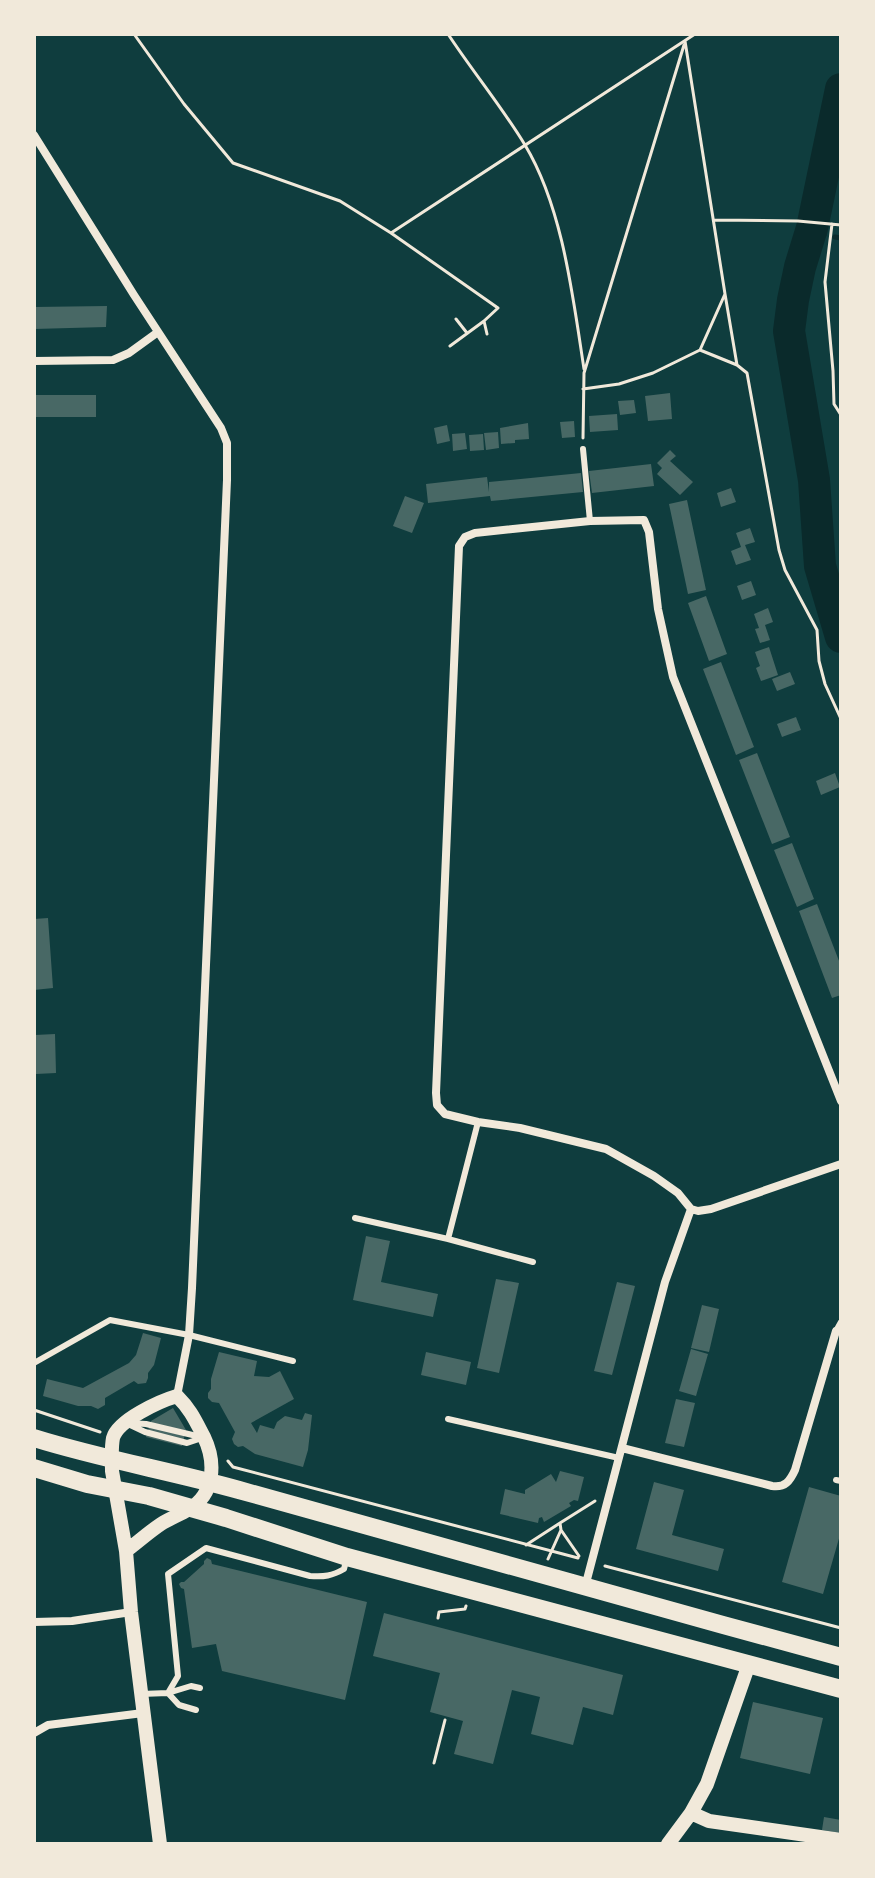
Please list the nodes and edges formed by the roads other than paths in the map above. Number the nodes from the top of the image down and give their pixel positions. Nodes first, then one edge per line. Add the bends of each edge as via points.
1 (34, 135) edge
2 (158, 332) junction
3 (34, 361) edge
4 (583, 449) road end
5 (590, 521) junction
6 (841, 1101) edge
7 (478, 1122) junction
8 (841, 1164) edge
9 (691, 1209) junction
10 (355, 1218) dead end
11 (448, 1239) junction
12 (533, 1262) dead end
13 (838, 1326) edge
14 (189, 1335) junction
15 (293, 1361) dead end
16 (34, 1363) edge
17 (177, 1396) junction
18 (448, 1419) dead end
19 (126, 1423) junction
20 (34, 1438) edge
21 (205, 1440) junction
22 (622, 1448) junction
23 (112, 1458) junction
24 (619, 1458) junction
25 (34, 1468) edge
26 (210, 1482) junction
27 (115, 1489) junction
28 (191, 1509) junction
29 (126, 1551) junction
30 (347, 1557) junction
31 (585, 1588) junction
32 (131, 1612) junction
33 (557, 1614) junction
34 (34, 1622) edge
35 (841, 1657) edge
36 (749, 1664) junction
37 (200, 1688) dead end
38 (841, 1689) edge
39 (168, 1693) junction
40 (141, 1694) junction
41 (196, 1710) dead end
42 (143, 1713) junction
43 (34, 1733) edge
44 (691, 1813) junction
45 (796, 1839) edge
46 (841, 1840) edge
47 (160, 1844) edge
48 (668, 1844) edge

1 - 2 street
2 - 3 street via 113,360
2 - 14 street via 221,428 228,454
4 - 5 lane
5 - 6 street via 644,520 673,677
5 - 7 street via 475,533 459,546 436,1093 445,1114
7 - 9 street via 606,1149 654,1176
7 - 11 lane
8 - 9 street via 711,1209
9 - 22 street via 665,1282
10 - 11 lane
11 - 12 lane
13 - 22 street via 795,1470 785,1484 772,1486
14 - 15 lane
14 - 16 lane via 110,1320
14 - 17 street
17 - 19 street
17 - 21 street
18 - 24 lane
19 - 21 lane
19 - 23 street via 113,1436
20 - 23 highway
21 - 26 street via 212,1455
22 - 24 street
23 - 26 highway
23 - 27 street
24 - 31 street
25 - 27 highway
26 - 28 street
26 - 31 highway
27 - 28 highway
27 - 29 street
28 - 29 street
28 - 30 highway
29 - 32 street
30 - 33 highway
30 - 39 lane via 344,1569 322,1577 206,1548 168,1574 178,1676
31 - 33 highway via 572,1607
31 - 35 highway
32 - 34 street
32 - 40 street
33 - 36 highway
36 - 38 highway
36 - 44 street via 707,1784
37 - 39 lane
39 - 40 lane
39 - 41 lane via 179,1705
40 - 42 street
42 - 43 street via 48,1725
42 - 47 street
44 - 45 street
44 - 48 street
45 - 46 street

